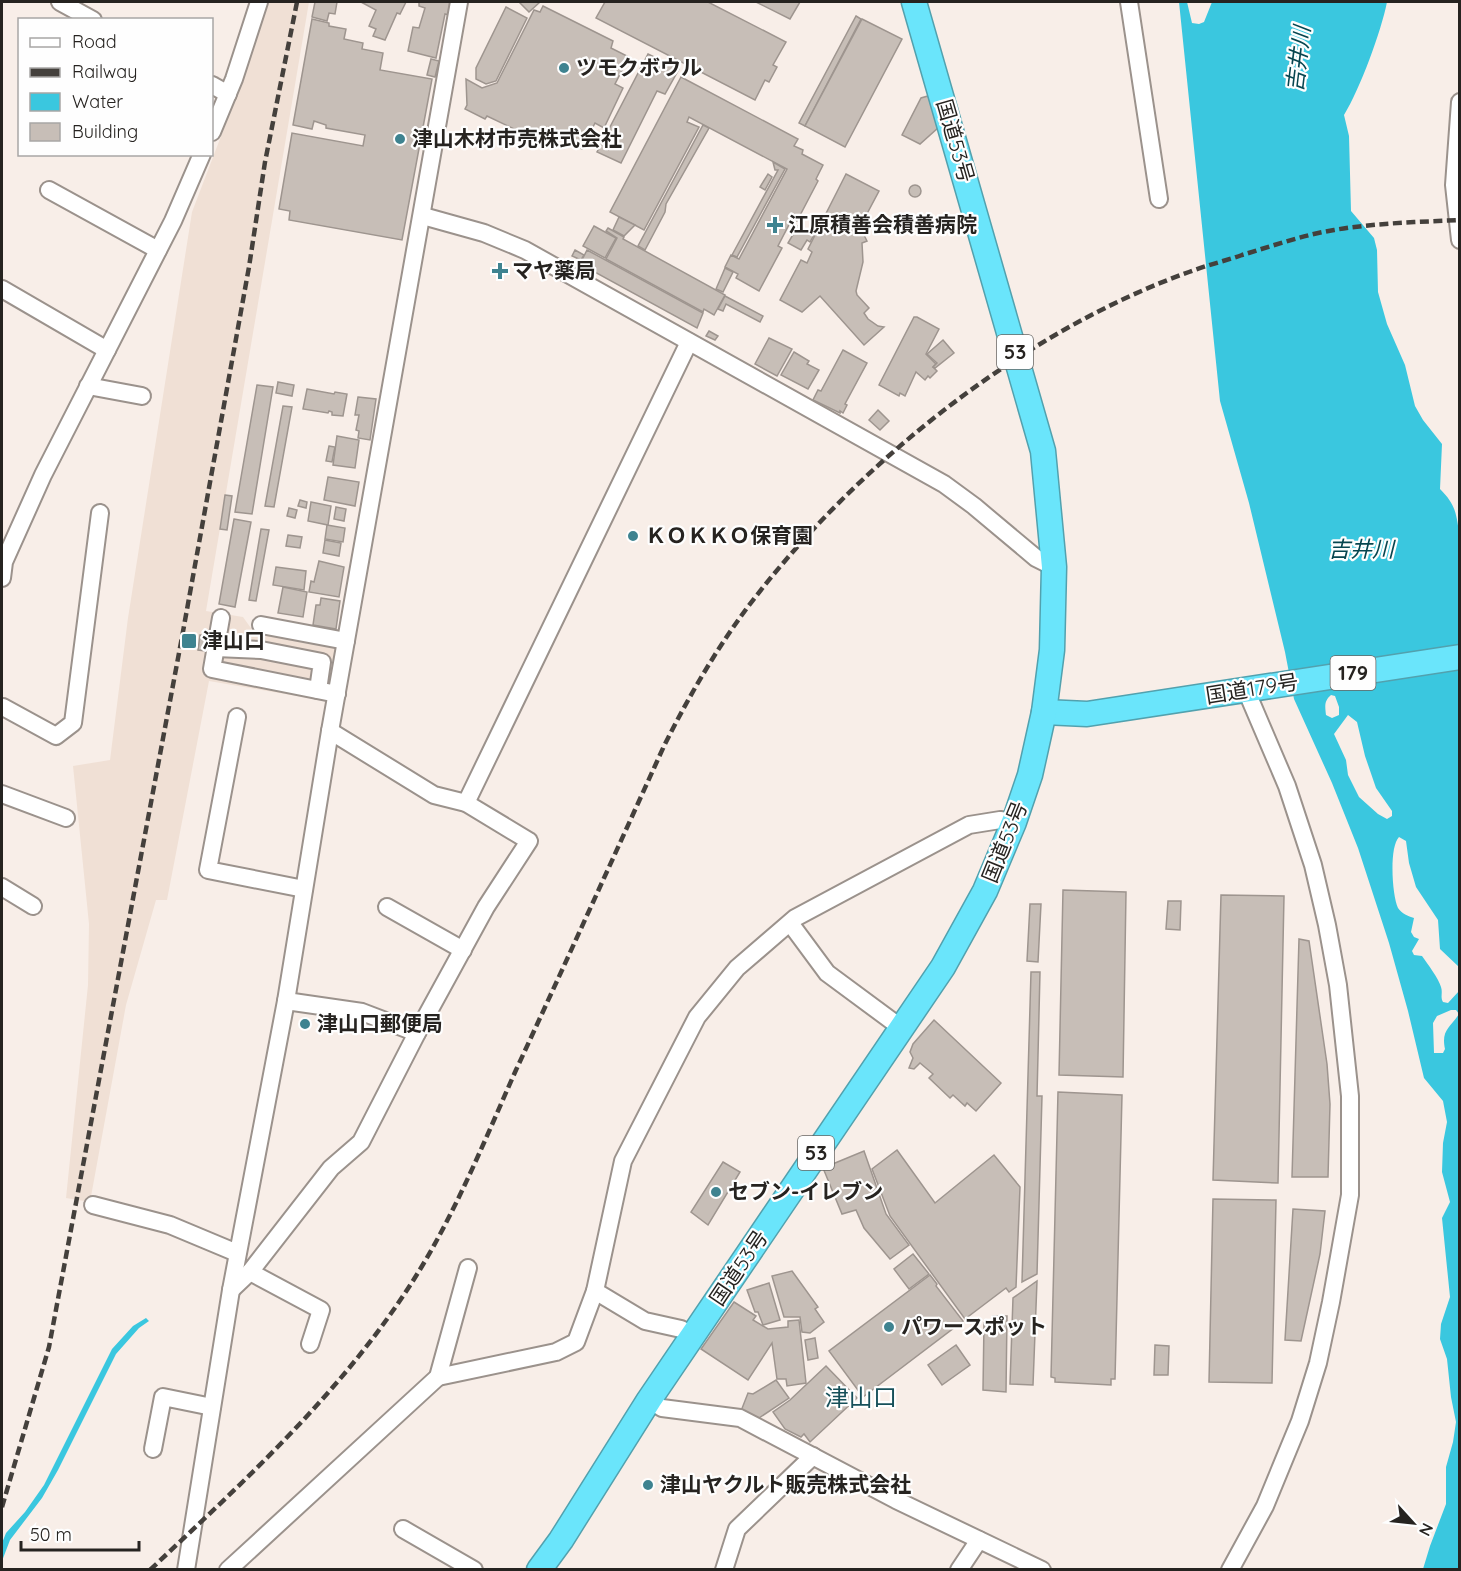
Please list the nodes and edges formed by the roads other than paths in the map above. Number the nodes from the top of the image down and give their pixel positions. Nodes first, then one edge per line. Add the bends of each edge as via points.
1 (60, 2) edge
2 (259, 2) edge
3 (459, 2) edge
4 (914, 2) edge
5 (1129, 2) edge
6 (89, 18) edge
7 (213, 86) edge
8 (228, 94) junction
9 (1460, 102) edge
10 (213, 130) edge
11 (201, 156) edge
12 (49, 190) dead end
13 (1159, 199) dead end
14 (423, 216) junction
15 (1460, 240) edge
16 (158, 250) junction
17 (2, 289) edge
18 (689, 342) junction
19 (107, 350) junction
20 (88, 386) junction
21 (142, 396) dead end
22 (100, 513) dead end
23 (1054, 567) junction
24 (2, 578) edge
25 (221, 618) dead end
26 (261, 625) dead end
27 (346, 641) junction
28 (216, 648) junction
29 (1460, 657) edge
30 (318, 690) junction
31 (1246, 690) junction
32 (337, 694) junction
33 (2, 708) edge
34 (1044, 712) junction
35 (237, 717) dead end
36 (330, 731) junction
37 (2, 794) edge
38 (466, 803) junction
39 (66, 818) dead end
40 (1014, 822) junction
41 (2, 887) edge
42 (304, 889) junction
43 (33, 906) dead end
44 (387, 907) dead end
45 (789, 923) junction
46 (463, 950) junction
47 (285, 1000) junction
48 (900, 1027) junction
49 (417, 1033) junction
50 (93, 1205) dead end
51 (237, 1253) junction
52 (468, 1268) dead end
53 (250, 1272) junction
54 (231, 1290) junction
55 (595, 1291) junction
56 (693, 1337) junction
57 (310, 1344) dead end
58 (438, 1377) junction
59 (649, 1400) junction
60 (212, 1407) junction
61 (153, 1449) dead end
62 (813, 1456) junction
63 (403, 1529) dead end
64 (979, 1540) junction
65 (186, 1569) edge
66 (228, 1569) edge
67 (474, 1569) edge
68 (539, 1569) edge
69 (724, 1569) edge
70 (960, 1569) edge
71 (1042, 1569) edge
72 (1230, 1569) edge

1 - 6 street
2 - 8 street
3 - 14 street
4 - 23 highway, 国道53号 / 53 via 1043,451
5 - 13 street
7 - 8 street
8 - 10 street
9 - 15 street via 1454,185
11 - 16 street
12 - 16 street
14 - 18 street via 484,232 525,250
14 - 27 street
16 - 19 street
17 - 19 street
18 - 23 street via 944,484 1036,558
18 - 38 street
19 - 20 street
20 - 21 street
20 - 24 street via 4,562
22 - 33 street via 73,723 56,736
23 - 34 highway, 国道53号 / 53 via 1052,650
25 - 28 street
26 - 27 street
27 - 32 street
28 - 30 street via 213,669
28 - 30 street via 261,650 322,662
29 - 31 highway, 国道179号 / 179
30 - 32 street
31 - 34 highway, 国道179号 / 179 via 1087,714
31 - 72 street via 1287,786 1327,924 1350,1096 1350,1195 1318,1363 1300,1421 1265,1506
32 - 36 street
34 - 40 highway, 国道53号 / 53 via 1030,775
35 - 42 street via 208,870
36 - 38 street via 434,795
36 - 42 street
37 - 39 street
38 - 46 street via 529,841
40 - 45 street via 969,825
40 - 48 highway, 国道53号 / 53 via 985,891 943,967
41 - 43 street
42 - 47 street
44 - 46 street
45 - 48 street via 827,973
45 - 55 street via 737,968 697,1017 623,1161
46 - 49 street
47 - 49 street via 363,1012
47 - 51 street
48 - 56 highway, 国道53号 / 53
49 - 53 street via 361,1142 331,1168
50 - 51 street via 170,1225
51 - 54 street
52 - 58 street
53 - 54 street
53 - 57 street via 321,1310
54 - 60 street
55 - 56 street via 645,1321 681,1329
55 - 58 street via 576,1342 556,1352
56 - 59 highway, 国道53号 / 53
58 - 66 street
59 - 62 street via 662,1408 740,1418
59 - 68 highway, 国道53号 / 53
60 - 61 street via 163,1397
60 - 65 street
62 - 64 street
62 - 69 street via 737,1529
63 - 67 street
64 - 70 street
64 - 71 street

